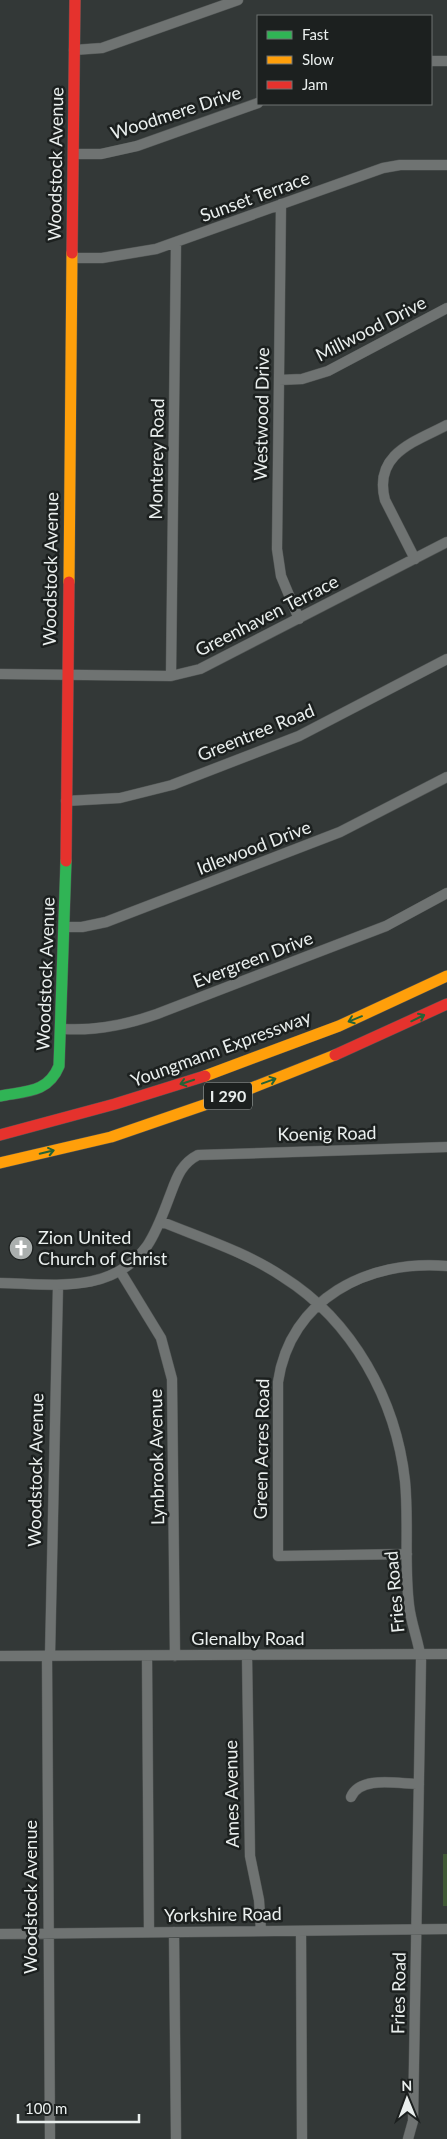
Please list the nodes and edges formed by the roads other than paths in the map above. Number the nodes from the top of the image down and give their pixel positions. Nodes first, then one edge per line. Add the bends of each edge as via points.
1 (75, 0) edge
2 (238, 0) edge
3 (74, 50) junction
4 (432, 61) edge
5 (447, 61) edge
6 (257, 103) edge
7 (73, 154) junction
8 (447, 165) edge
9 (281, 204) junction
10 (176, 242) junction
11 (72, 258) junction
12 (447, 308) edge
13 (279, 380) junction
14 (447, 425) edge
15 (447, 542) edge
16 (415, 559) junction
17 (299, 620) junction
18 (447, 659) edge
19 (0, 674) edge
20 (68, 675) junction
21 (171, 676) junction
22 (447, 777) edge
23 (66, 801) junction
24 (447, 893) edge
25 (65, 927) junction
26 (447, 976) edge
27 (447, 1004) edge
28 (63, 1029) junction
29 (0, 1096) edge
30 (0, 1135) edge
31 (447, 1147) edge
32 (0, 1163) edge
33 (160, 1221) junction
34 (447, 1266) edge
35 (120, 1271) junction
36 (0, 1283) edge
37 (58, 1285) junction
38 (318, 1304) junction
39 (407, 1554) junction
40 (447, 1654) edge
41 (247, 1655) junction
42 (421, 1655) junction
43 (0, 1656) edge
44 (48, 1656) junction
45 (148, 1656) junction
46 (175, 1656) junction
47 (419, 1784) junction
48 (351, 1797) dead end
49 (417, 1929) junction
50 (447, 1929) edge
51 (301, 1930) junction
52 (261, 1931) junction
53 (149, 1932) junction
54 (174, 1932) junction
55 (49, 1933) junction
56 (0, 1934) edge
57 (50, 2139) edge
58 (176, 2139) edge
59 (302, 2139) edge
60 (408, 2139) edge

1 - 3 main road, Woodstock Avenue
2 - 3 street via 102,48
3 - 7 main road, Woodstock Avenue
4 - 5 street
6 - 7 street, Woodmere Drive via 137,146 102,154
7 - 11 main road, Woodstock Avenue
8 - 9 street, Sunset Terrace via 383,168
9 - 10 street, Sunset Terrace
9 - 13 street, Westwood Drive
10 - 11 street, Sunset Terrace via 135,254
10 - 21 street, Monterey Road
11 - 20 main road, Woodstock Avenue
12 - 13 street, Millwood Drive via 328,371 302,379
13 - 17 street, Westwood Drive via 277,549 281,576
14 - 16 street via 398,451 384,472 385,500
15 - 16 street, Greenhaven Terrace
16 - 17 street, Greenhaven Terrace
17 - 21 street, Greenhaven Terrace via 213,664
18 - 23 street, Greentree Road via 299,736 172,785 120,798
19 - 20 street, Greenhaven Terrace
20 - 21 street, Greenhaven Terrace
20 - 23 main road, Woodstock Avenue
22 - 25 street, Idlewood Drive via 340,832 106,922
23 - 25 main road, Woodstock Avenue
24 - 28 street, Evergreen Drive via 386,926 157,1014 119,1026
25 - 28 main road, Woodstock Avenue
26 -> 30 main road, Youngmann Expressway / I 290 via 396,1002 262,1057 103,1109
32 -> 27 main road, I 290 via 110,1138 275,1079
28 - 29 main road, Woodstock Avenue via 55,1079 42,1087
31 - 33 street, Koenig Road via 207,1154 191,1159 180,1170
33 - 35 street via 147,1246
33 - 38 street, Fries Road via 263,1265
34 - 38 street, Green Acres Road via 411,1265 377,1272 345,1286
35 - 37 street via 89,1284
35 - 46 street, Lynbrook Avenue via 161,1338 172,1379
36 - 37 street
37 - 44 street, Woodstock Avenue
38 - 39 street, Fries Road via 360,1354 379,1387 393,1422 405,1482
38 - 39 street, Green Acres Road via 291,1337 280,1367 278,1556
39 - 42 street, Fries Road via 409,1607
40 - 42 street, Glenalby Road
41 - 42 street, Glenalby Road
41 - 46 street, Glenalby Road
41 - 52 street, Ames Avenue via 250,1856 259,1900
42 - 47 street, Fries Road
43 - 44 street, Glenalby Road
44 - 45 street, Glenalby Road
44 - 55 street, Woodstock Avenue
45 - 46 street, Glenalby Road
45 - 53 street
47 - 48 street via 366,1784 355,1790
47 - 49 street, Fries Road
49 - 50 street, Yorkshire Road
49 - 51 street, Yorkshire Road
49 - 60 street, Fries Road via 413,2121
51 - 52 street, Yorkshire Road
51 - 59 street
52 - 54 street, Yorkshire Road
53 - 54 street, Yorkshire Road
53 - 55 street, Yorkshire Road
54 - 58 street
55 - 56 street, Yorkshire Road
55 - 57 street, Woodstock Avenue

